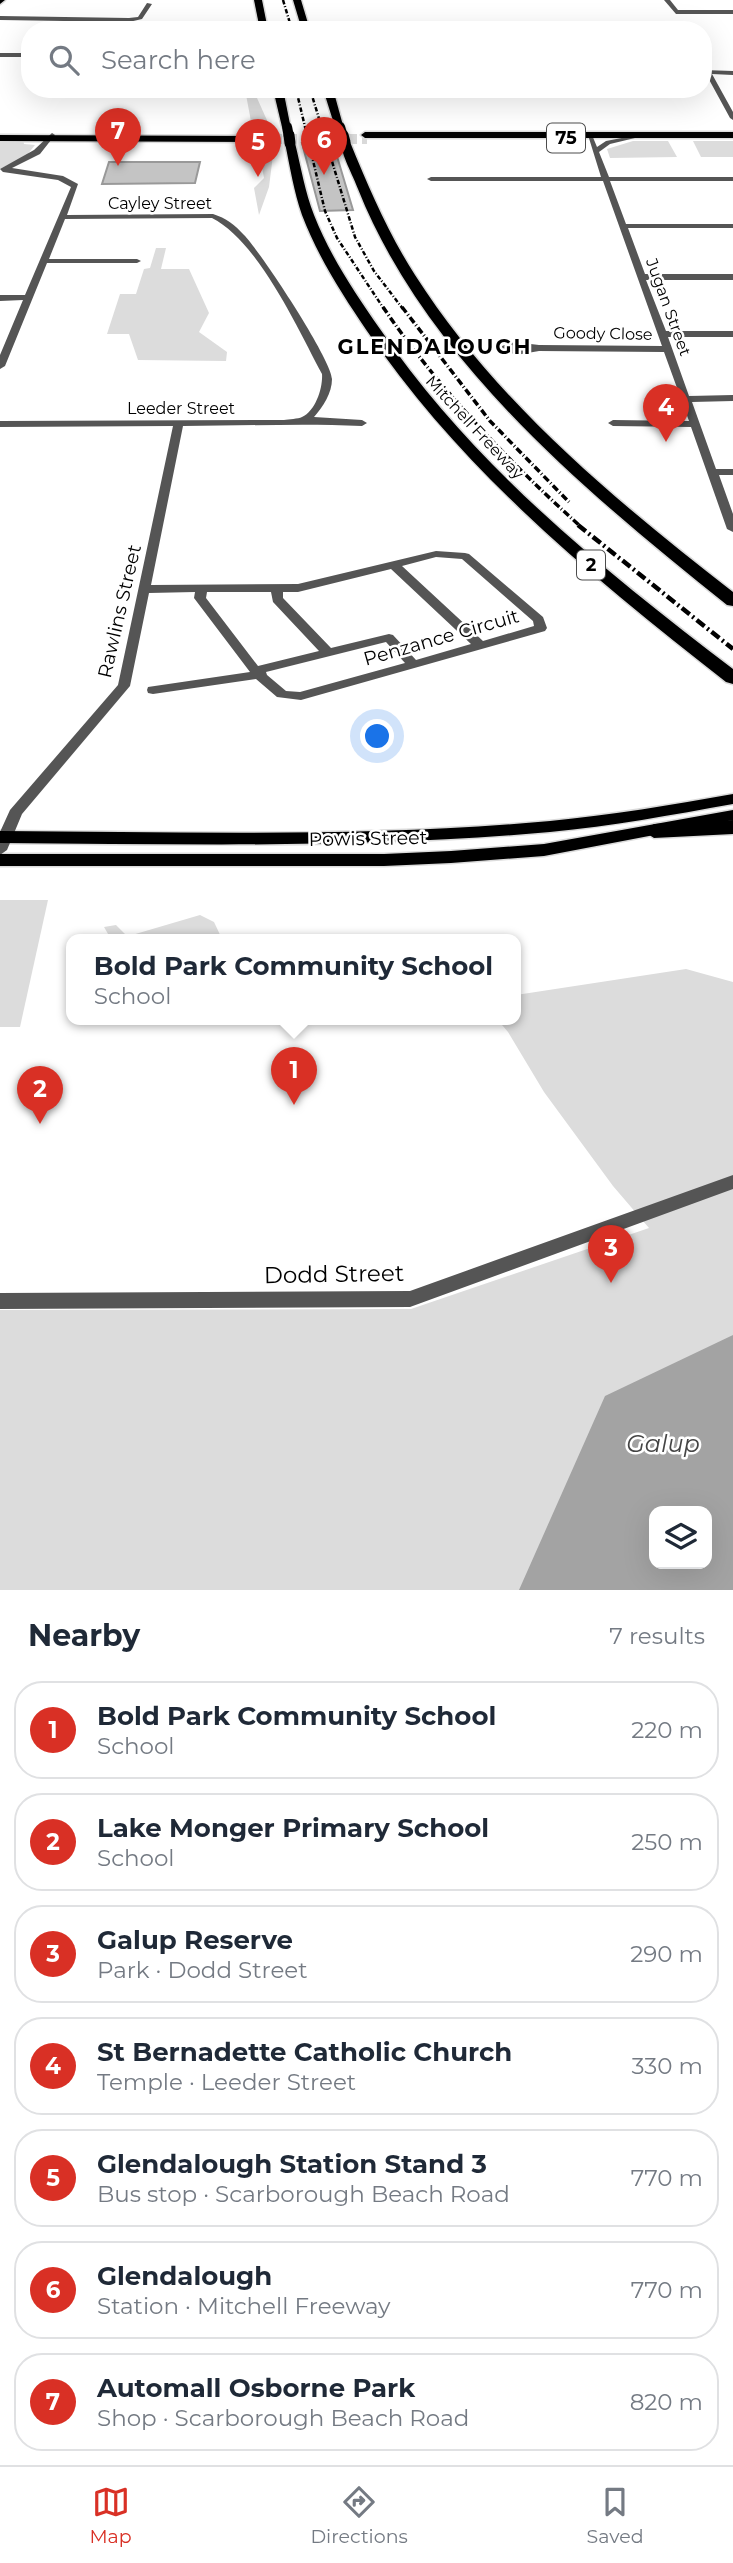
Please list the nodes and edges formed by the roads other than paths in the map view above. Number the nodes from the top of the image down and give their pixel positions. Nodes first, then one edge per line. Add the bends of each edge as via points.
1 (251, 0) edge
2 (258, 0) edge
3 (298, 0) edge
4 (667, 0) edge
5 (149, 4) dead end
6 (733, 12) edge
7 (0, 18) edge
8 (261, 21) edge
9 (262, 21) edge
10 (304, 21) edge
11 (0, 55) edge
12 (21, 55) edge
13 (712, 72) edge
14 (733, 73) edge
15 (712, 82) edge
16 (280, 98) edge
17 (331, 98) edge
18 (733, 118) edge
19 (0, 137) edge
20 (272, 137) tunnel mouth
21 (366, 137) tunnel mouth
22 (591, 137) junction
23 (733, 137) edge
24 (632, 138) junction
25 (45, 139) junction
26 (596, 151) junction
27 (3, 170) edge
28 (431, 179) dead end
29 (608, 179) junction
30 (733, 179) edge
31 (64, 216) junction
32 (623, 226) junction
33 (733, 226) edge
34 (44, 261) junction
35 (137, 261) dead end
36 (641, 277) junction
37 (733, 277) edge
38 (29, 297) junction
39 (0, 298) edge
40 (661, 334) junction
41 (733, 334) edge
42 (539, 348) dead end
43 (667, 349) junction
44 (0, 366) edge
45 (733, 398) edge
46 (687, 399) junction
47 (304, 420) junction
48 (179, 423) junction
49 (362, 423) dead end
50 (0, 424) edge
51 (613, 424) dead end
52 (695, 424) junction
53 (713, 472) junction
54 (733, 472) edge
55 (733, 529) edge
56 (393, 564) junction
57 (144, 589) junction
58 (201, 590) junction
59 (278, 590) junction
60 (733, 601) edge
61 (481, 646) junction
62 (328, 654) junction
63 (414, 665) junction
64 (259, 672) junction
65 (733, 678) edge
66 (153, 690) dead end
67 (733, 799) edge
68 (733, 815) edge
69 (733, 827) edge
70 (654, 831) junction
71 (1, 842) edge
72 (0, 860) edge
73 (733, 1182) edge
74 (0, 1301) edge

1 - 8 highway
2 - 9 highway
3 - 10 highway
4 - 6 street via 676,12
5 - 7 street via 140,18 129,20
11 - 12 street
13 - 14 street
15 - 18 street
16 - 65 highway, Mitchell Freeway / 2, bridge via 287,127 314,138 307,213 333,268 399,372 523,505
17 - 60 highway, bridge via 382,234 434,316 580,471
19 - 25 main road
20 - 25 main road
21 - 22 main road, 75
22 - 23 main road, 75
22 - 24 main road, 75
22 - 26 street, Jugan Street
23 - 24 main road, 75
24 - 26 street via 608,142
25 - 27 street via 32,156
26 - 29 street, Jugan Street
27 - 31 street via 72,182 74,189
28 - 29 street
29 - 30 street
29 - 32 street, Jugan Street
31 - 34 street
31 - 47 street, Cayley Street via 213,216 226,220 266,267 327,374 313,413
32 - 33 street
32 - 36 street, Jugan Street
34 - 35 street
34 - 38 street
36 - 37 street
36 - 40 street, Jugan Street
38 - 39 street
38 - 44 street
40 - 41 street
40 - 43 street, Jugan Street
42 - 43 street, Goody Close
43 - 46 street, Jugan Street
45 - 46 street
46 - 52 street, Jugan Street
47 - 48 street, Leeder Street
47 - 49 street, Leeder Street
48 - 50 street, Leeder Street
48 - 57 street, Rawlins Street
51 - 52 street
52 - 53 street, Jugan Street
53 - 54 street
53 - 55 street, Jugan Street
56 - 59 street, Penzance Circuit
56 - 61 street
56 - 61 street, Penzance Circuit via 447,552 465,556 539,620 541,628
57 - 58 street, Penzance Circuit
57 - 71 street, Rawlins Street via 124,685 15,813
58 - 59 street, Penzance Circuit
58 - 64 street, Penzance Circuit via 200,598
59 - 62 street via 276,599
61 - 63 street, Penzance Circuit
62 - 63 street via 389,638
62 - 64 street
63 - 64 street, Penzance Circuit via 301,696 275,690
64 - 66 street
67 - 71 main road, Powis Street via 642,818 449,835
68 - 70 main road, Powis Street
69 - 70 highway
70 - 72 main road, Powis Street via 544,850 397,859
73 - 74 street, Dodd Street via 410,1299

